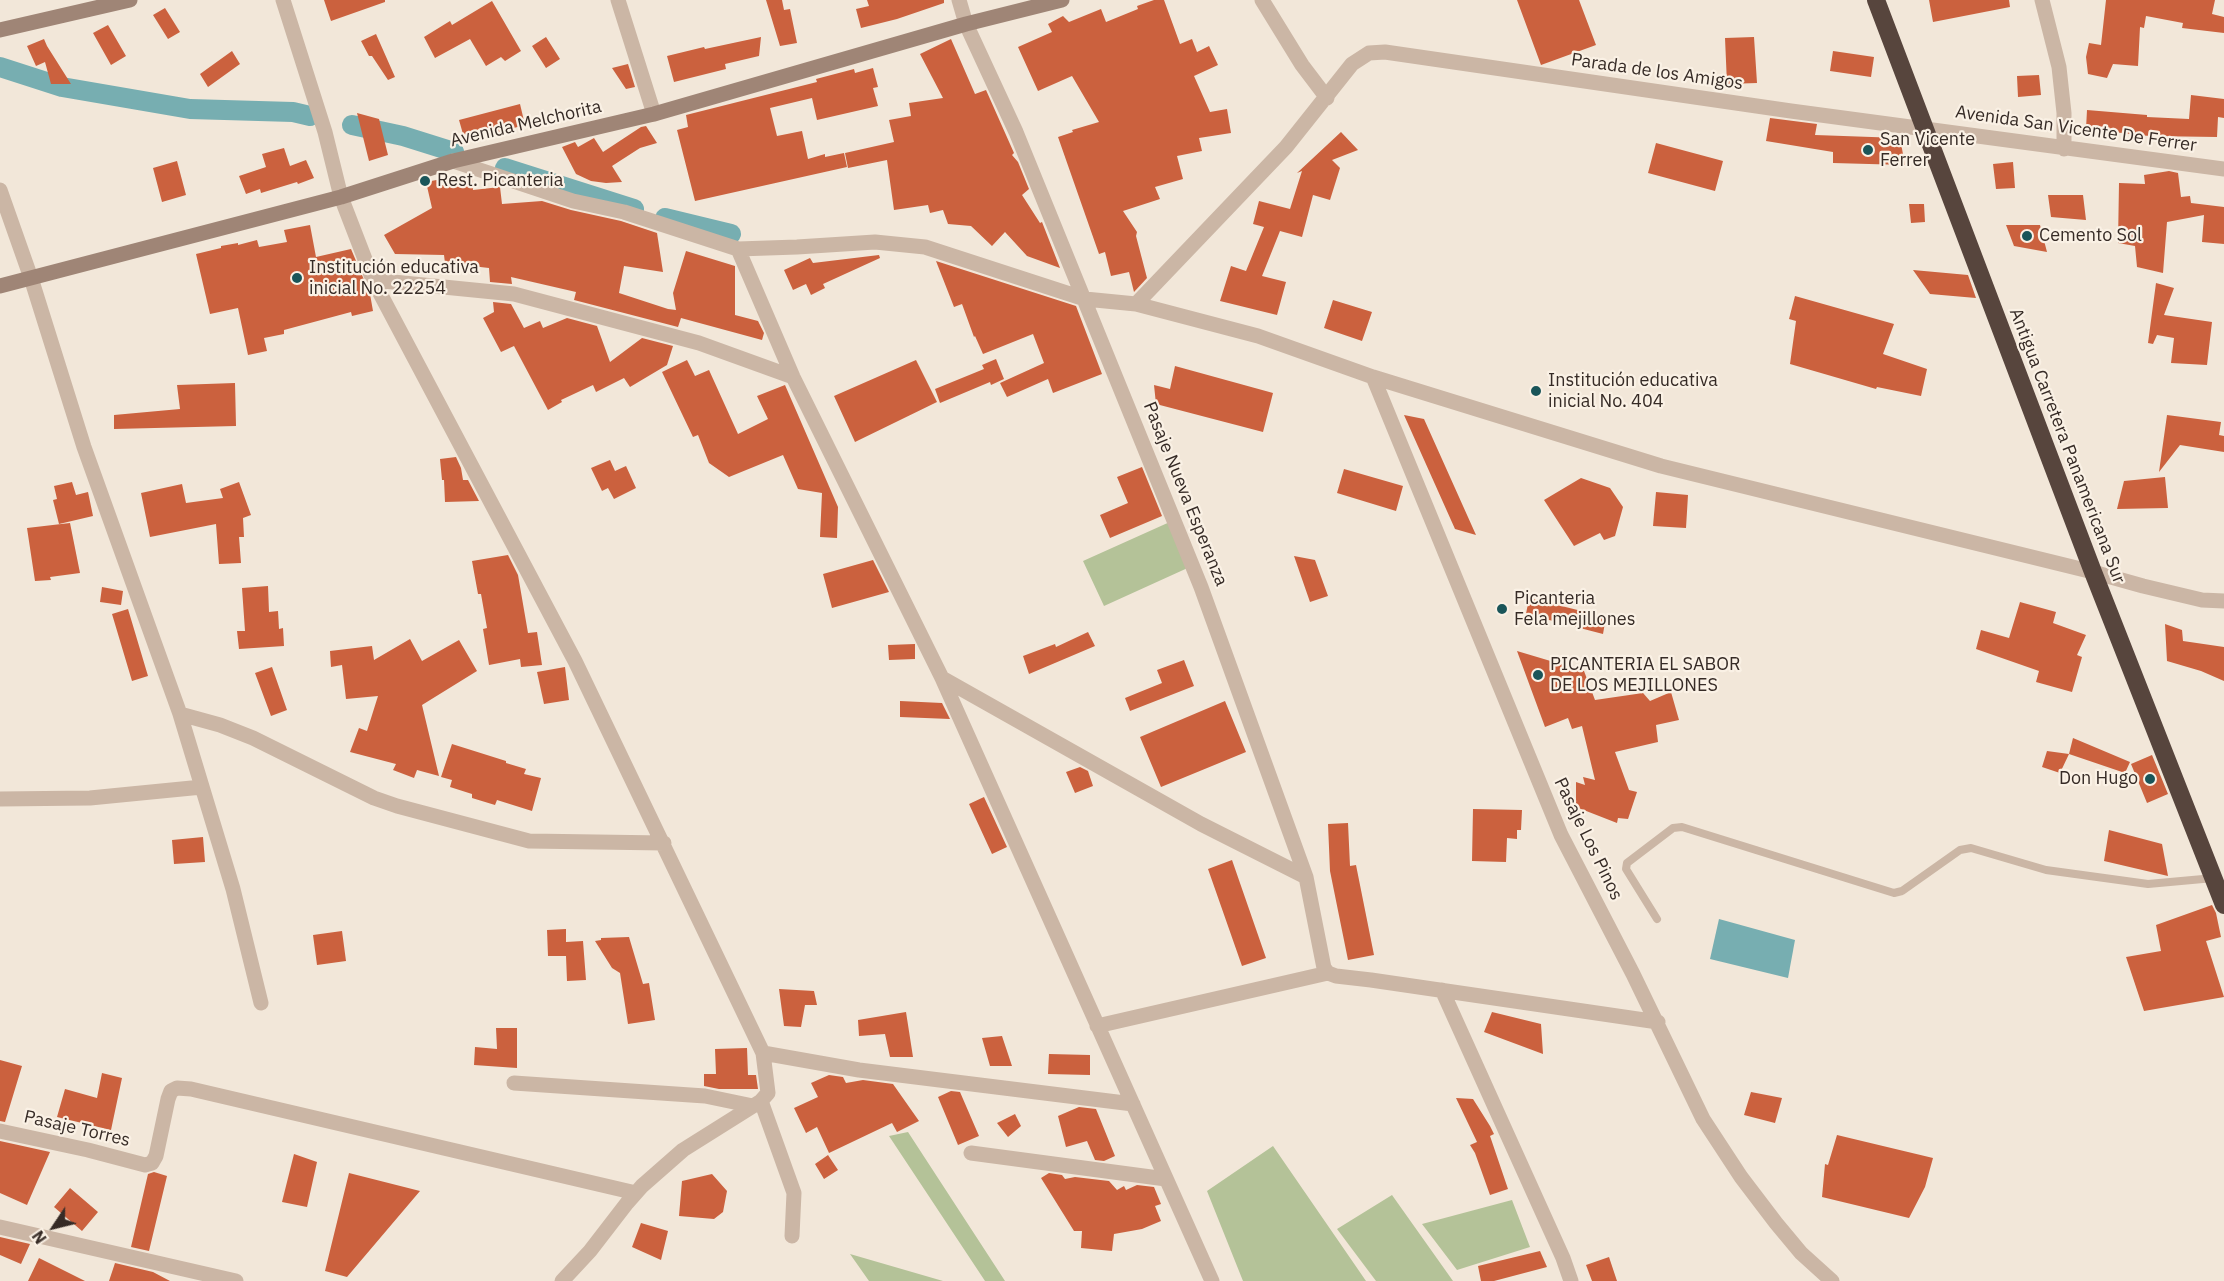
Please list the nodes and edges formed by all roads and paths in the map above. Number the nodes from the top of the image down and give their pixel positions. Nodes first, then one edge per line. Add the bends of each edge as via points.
1 (130, 0) edge
2 (283, 0) edge
3 (618, 0) edge
4 (959, 0) edge
5 (1062, 0) edge
6 (1262, 0) edge
7 (1876, 0) edge
8 (2042, 0) edge
9 (966, 24) junction
10 (0, 30) edge
11 (1327, 98) junction
12 (654, 114) junction
13 (1923, 128) junction
14 (2064, 149) junction
15 (453, 161) junction
16 (2224, 169) edge
17 (0, 190) edge
18 (341, 197) junction
19 (738, 249) junction
20 (31, 278) junction
21 (373, 280) junction
22 (0, 286) edge
23 (1085, 299) junction
24 (1136, 304) junction
25 (1373, 377) junction
26 (793, 378) junction
27 (2093, 572) junction
28 (2224, 601) edge
29 (942, 678) junction
30 (180, 714) junction
31 (202, 787) junction
32 (0, 799) edge
33 (664, 843) junction
34 (1306, 877) junction
35 (2214, 878) junction
36 (2224, 905) edge
37 (1657, 919) dead end
38 (1328, 973) junction
39 (1442, 990) junction
40 (261, 1004) dead end
41 (1658, 1022) junction
42 (1097, 1026) junction
43 (763, 1053) junction
44 (514, 1083) dead end
45 (757, 1103) junction
46 (1133, 1104) junction
47 (0, 1131) edge
48 (971, 1153) dead end
49 (1166, 1179) junction
50 (636, 1193) junction
51 (0, 1227) edge
52 (792, 1236) dead end
53 (236, 1281) edge
54 (562, 1281) edge
55 (1212, 1281) edge
56 (1571, 1281) edge
57 (1833, 1281) edge

1 - 10 main road
2 - 18 street via 325,132
3 - 12 street
4 - 9 street, Pasaje Nueva Esperanza
5 - 9 main road, Avenida Melchorita
6 - 11 street
7 - 13 highway, Antigua Carretera Panamericana Sur
8 - 14 street via 2059,67
9 - 12 main road, Avenida Melchorita
9 - 23 street, Pasaje Nueva Esperanza
11 - 13 street, Parada de los Amigos via 1352,64 1369,53 1385,52
11 - 24 street via 1286,147
12 - 15 main road, Avenida Melchorita
13 - 14 street, Avenida San Vicente De Ferrer
13 - 27 highway, Antigua Carretera Panamericana Sur
14 - 16 street, Avenida San Vicente De Ferrer
15 - 18 main road, Avenida Melchorita
15 - 19 street
17 - 20 street
18 - 20 main road, Avenida Melchorita
18 - 21 street
19 - 23 street via 875,242 925,247
19 - 26 street
20 - 22 main road, Avenida Melchorita
20 - 30 street via 84,447
21 - 26 street via 514,294 699,343
21 - 33 street via 570,651
23 - 24 street
23 - 34 street, Pasaje Nueva Esperanza via 1201,587
24 - 25 street via 1258,336
25 - 27 street via 1660,466
25 - 41 street, Pasaje Los Pinos via 1561,835
26 - 29 street
27 - 28 street via 2202,600
27 - 35 highway, Antigua Carretera Panamericana Sur
29 - 34 street via 1201,824
29 - 42 street
30 - 31 street
30 - 33 street via 253,738 374,798 408,809 529,841
31 - 32 street via 90,798
31 - 40 street via 233,889
33 - 43 street
34 - 38 street, Pasaje Nueva Esperanza
35 - 36 highway, Antigua Carretera Panamericana Sur
35 - 37 lane via 2148,884 2046,870 1971,848 1960,850 1894,893 1682,827 1673,828 1627,863 1626,869
38 - 39 street
38 - 42 street
39 - 41 street
39 - 56 street
41 - 57 street, Pasaje Los Pinos via 1703,1119 1741,1177 1801,1253
42 - 46 street
43 - 45 street via 768,1094
43 - 46 street via 859,1070
44 - 45 street
45 - 50 street via 683,1150
45 - 52 street via 794,1193
46 - 49 street
47 - 50 street, Pasaje Torres via 145,1165 156,1156 171,1091 191,1089
48 - 49 street
49 - 55 street
50 - 54 street
51 - 53 street

